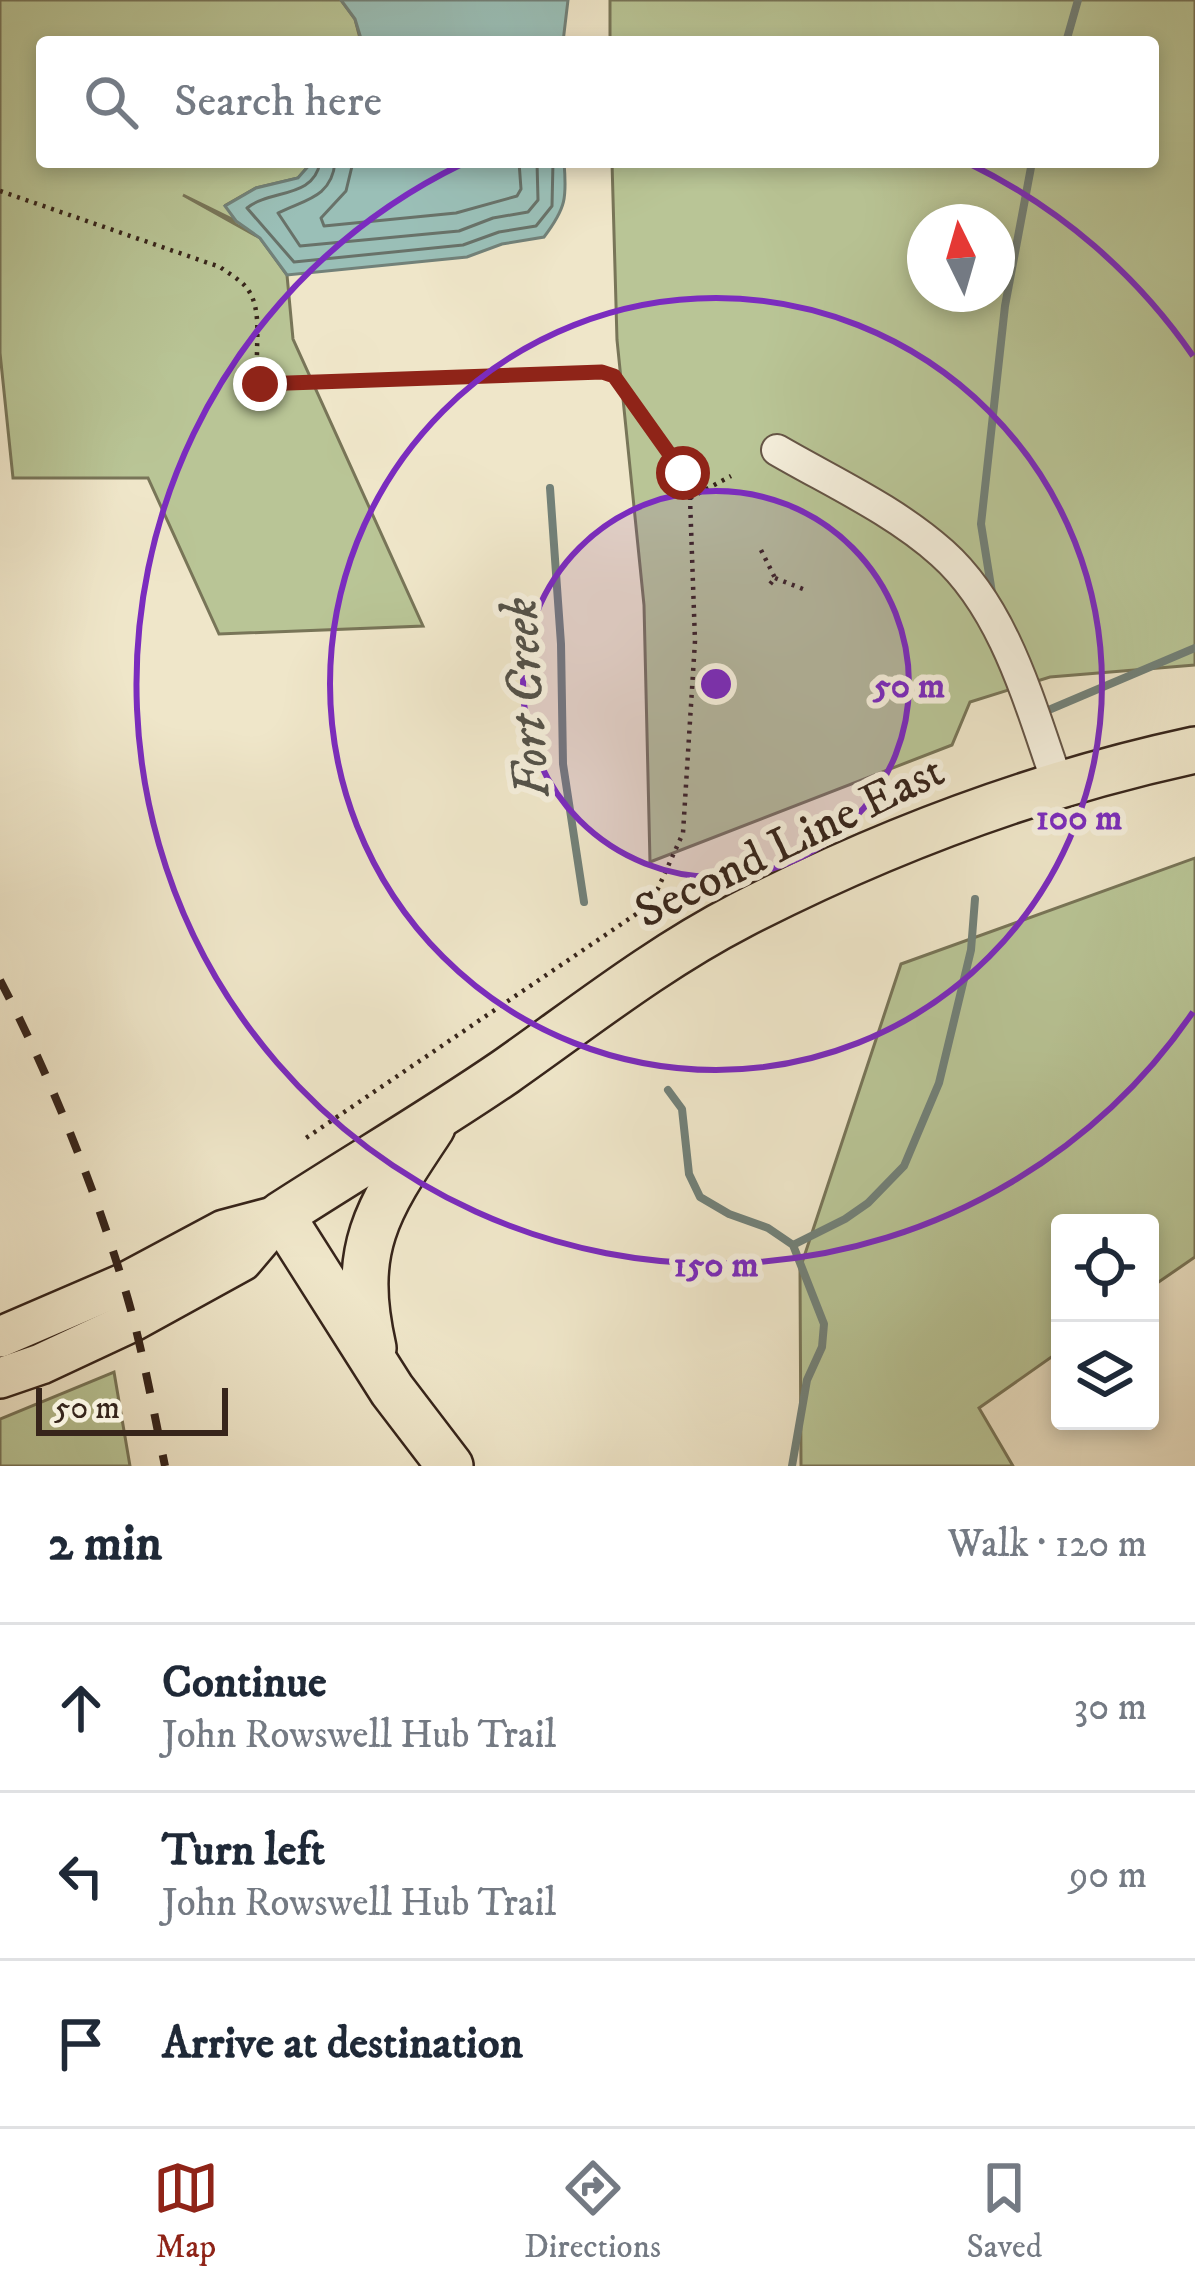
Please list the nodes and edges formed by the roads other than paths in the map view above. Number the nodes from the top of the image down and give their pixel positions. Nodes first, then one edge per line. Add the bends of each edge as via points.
1 (777, 449) dead end
2 (1195, 750) edge
3 (1058, 784) junction
4 (441, 1114) junction
5 (281, 1215) junction
6 (0, 1337) edge
7 (376, 1366) junction
8 (0, 1378) edge
9 (450, 1466) edge

1 - 3 lane via 944,555 1005,642
2 - 3 highway, Second Line East
3 - 4 highway, Second Line East via 868,854 739,916 646,970
4 - 5 highway, Second Line East
4 - 7 highway via 384,1199 369,1238 364,1313
5 - 6 main road, Second Line East via 224,1230
5 - 7 highway
5 - 8 main road, Second Line East via 242,1261 133,1321
7 - 9 highway

